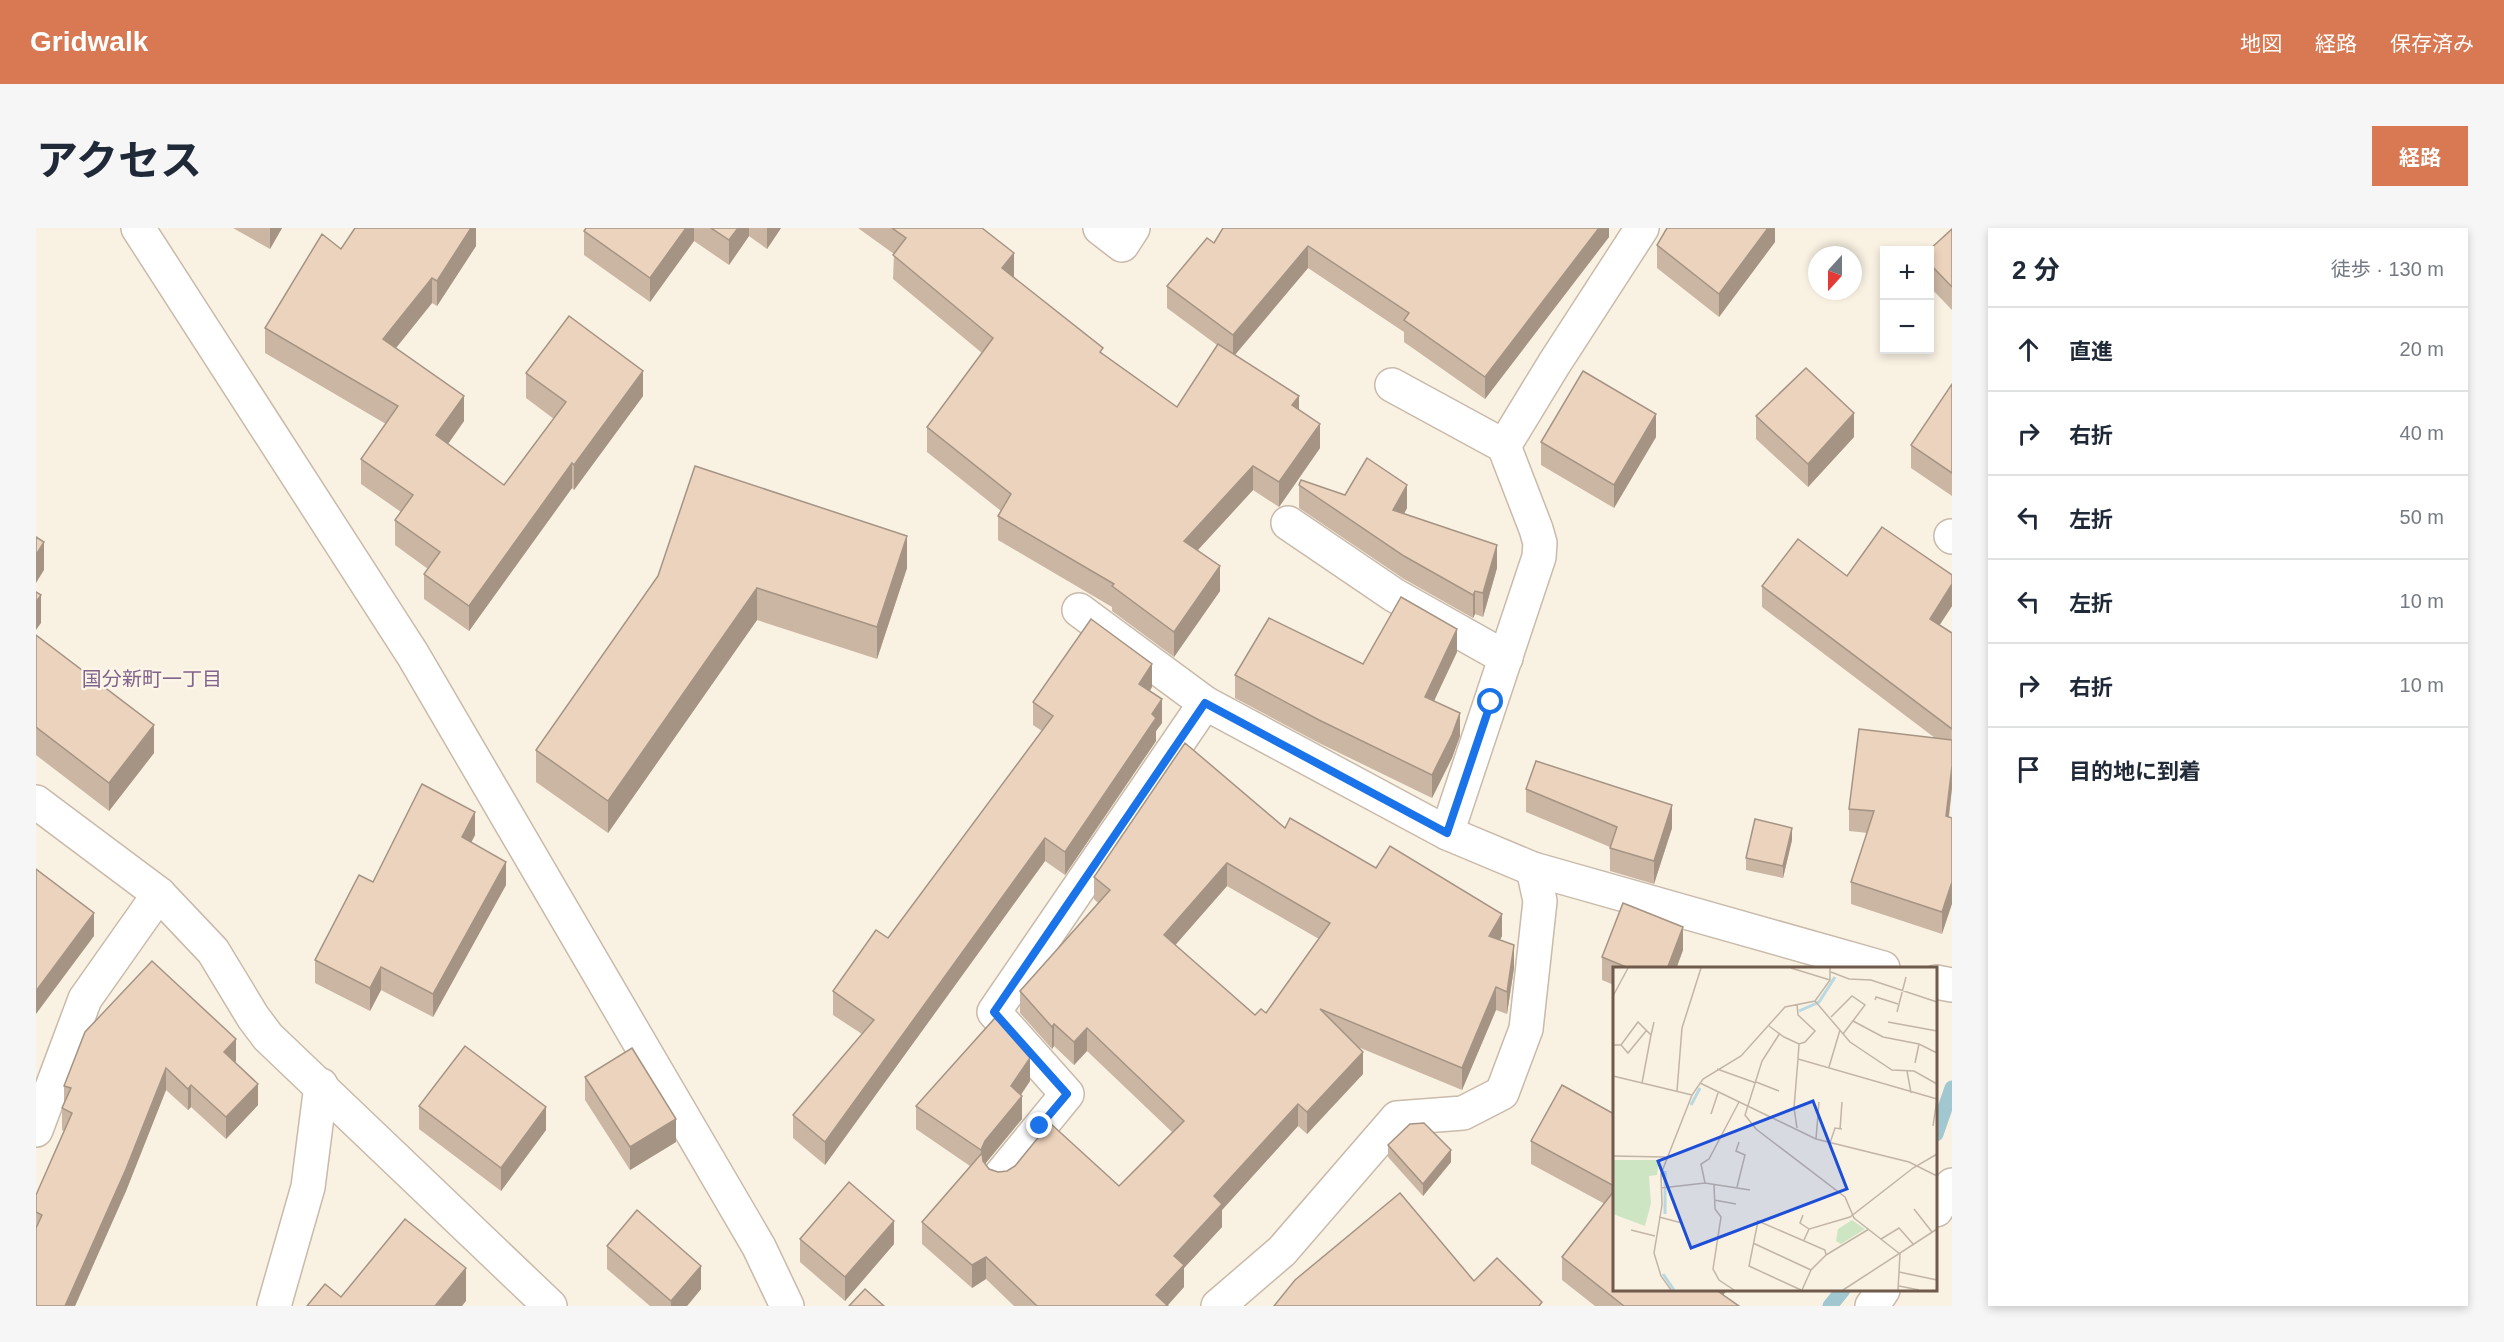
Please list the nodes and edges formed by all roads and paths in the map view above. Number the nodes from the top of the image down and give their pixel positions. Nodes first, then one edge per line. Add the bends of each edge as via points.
1 (138, 228) edge
2 (1100, 228) edge
3 (1133, 228) edge
4 (1642, 228) edge
5 (1392, 385) dead end
6 (1504, 446) junction
7 (1288, 523) dead end
8 (1079, 610) dead end
9 (1506, 658) junction
10 (1205, 703) junction
11 (36, 802) edge
12 (1447, 833) junction
13 (1533, 869) junction
14 (159, 894) junction
15 (1877, 967) edge
16 (1937, 982) edge
17 (1952, 985) edge
18 (321, 1085) junction
19 (36, 1130) edge
20 (1000, 1176) edge
21 (1952, 1185) edge
22 (1937, 1207) edge
23 (1882, 1291) edge
24 (274, 1306) edge
25 (550, 1306) edge
26 (787, 1306) edge
27 (1218, 1306) edge
28 (1872, 1306) edge

1 - 26 street via 414,655 759,1247
2 - 3 street via 1122,245
4 - 6 street
5 - 6 street
6 - 9 street via 1540,543 1539,557
7 - 9 street via 1394,596
8 - 10 street
9 - 12 street
10 - 12 street
10 - 20 street via 994,1012 1067,1094
11 - 14 street
12 - 13 street
13 - 15 street
13 - 27 street via 1540,900 1526,1029 1502,1093 1463,1113 1397,1118 1282,1251
14 - 18 street via 213,951 268,1037
14 - 19 street via 85,999
16 - 17 street
18 - 24 street via 308,1187
18 - 25 street
21 - 22 street
23 - 28 street

